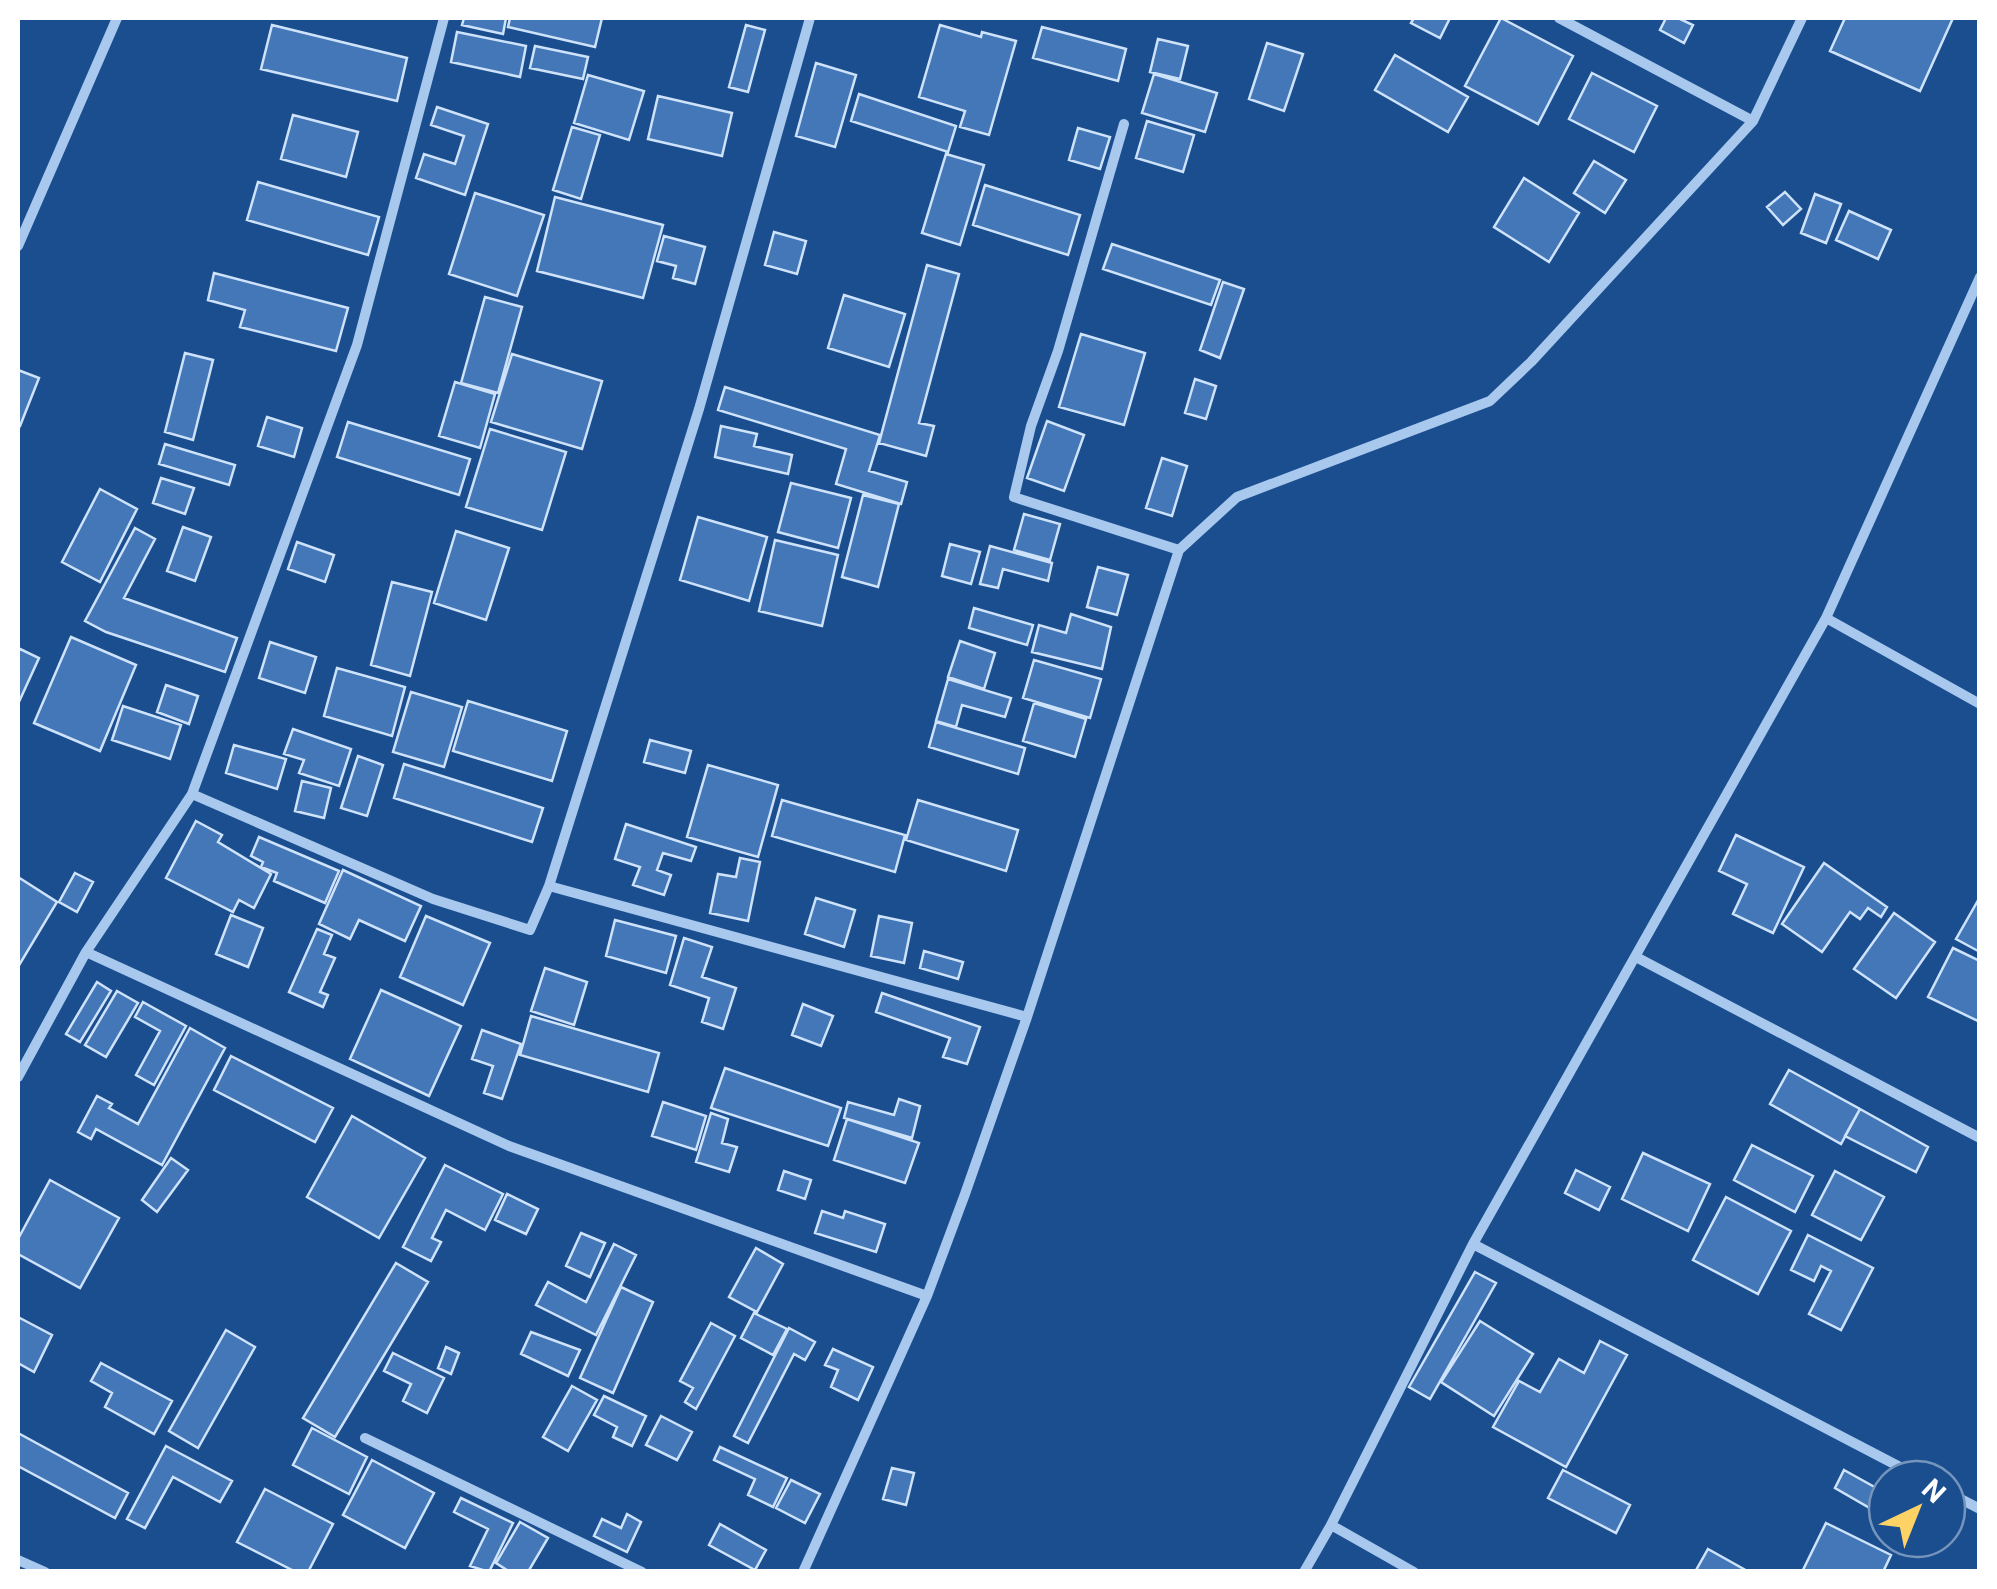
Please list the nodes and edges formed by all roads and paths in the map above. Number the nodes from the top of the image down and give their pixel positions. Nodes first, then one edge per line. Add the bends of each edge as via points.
1 (116, 18) edge
2 (444, 18) edge
3 (810, 18) edge
4 (1560, 18) edge
5 (1802, 18) edge
6 (1753, 121) junction
7 (1124, 124) dead end
8 (18, 244) edge
9 (1980, 277) edge
10 (1180, 550) junction
11 (1826, 618) junction
12 (1980, 704) edge
13 (192, 794) junction
14 (550, 886) junction
15 (86, 952) junction
16 (1636, 957) junction
17 (1027, 1017) junction
18 (18, 1048) edge
19 (30, 1056) junction
20 (18, 1076) edge
21 (1980, 1138) edge
22 (1473, 1244) junction
23 (926, 1296) junction
24 (364, 1438) dead end
25 (1884, 1459) edge
26 (1331, 1525) junction
27 (18, 1560) edge
28 (45, 1572) edge
29 (642, 1572) edge
30 (803, 1572) edge
31 (1304, 1572) edge
32 (1414, 1572) edge

1 - 8 street
2 - 13 street via 357,345
3 - 14 street
4 - 6 street
5 - 6 street
6 - 10 street via 1490,401 1237,497
7 - 10 street via 1014,497
9 - 11 street
10 - 17 street
11 - 12 street
11 - 16 street
13 - 14 street via 433,898 530,930
13 - 15 street
14 - 17 street
15 - 19 street
15 - 23 street via 509,1146
16 - 21 street
16 - 22 street
17 - 23 street
18 - 19 street
19 - 20 street
22 - 25 street
22 - 26 street
23 - 30 street
24 - 29 street
26 - 31 street
26 - 32 street
27 - 28 street

